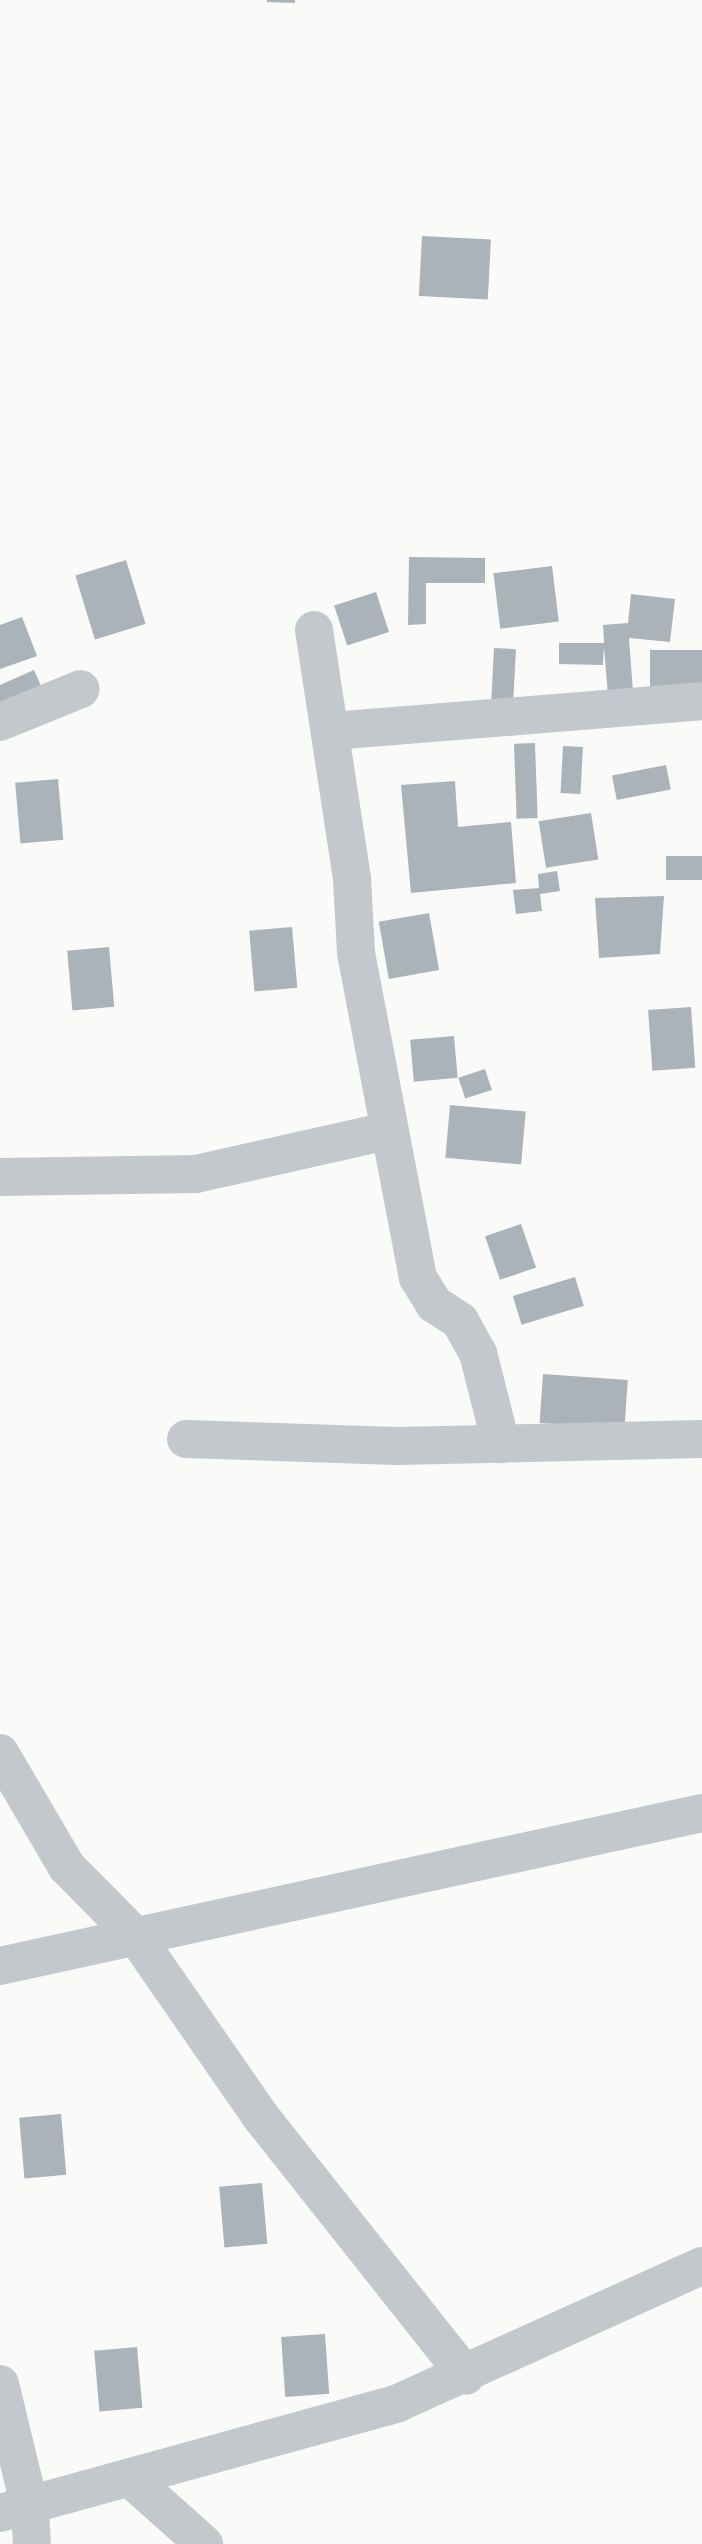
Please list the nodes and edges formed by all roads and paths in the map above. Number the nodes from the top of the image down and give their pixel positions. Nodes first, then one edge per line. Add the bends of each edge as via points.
1 (314, 630) dead end
2 (81, 689) dead end
3 (702, 701) edge
4 (0, 722) edge
5 (332, 731) junction
6 (387, 1131) junction
7 (0, 1177) edge
8 (186, 1439) dead end
9 (702, 1439) edge
10 (501, 1444) junction
11 (0, 1753) edge
12 (702, 1813) edge
13 (138, 1938) junction
14 (0, 1966) edge
15 (702, 2266) edge
16 (466, 2375) junction
17 (0, 2384) edge
18 (131, 2479) junction
19 (21, 2522) edge
20 (204, 2544) edge

1 - 5 street
2 - 4 street
3 - 5 street
5 - 6 street via 356,953
6 - 7 street via 196,1174
6 - 10 street via 418,1278 434,1304 460,1321 478,1353
8 - 10 street
9 - 10 street
11 - 13 street via 68,1867
12 - 13 street
13 - 14 street
13 - 16 street via 261,2117
15 - 16 street
16 - 18 street via 398,2403
17 - 19 street
18 - 19 street
18 - 20 street

